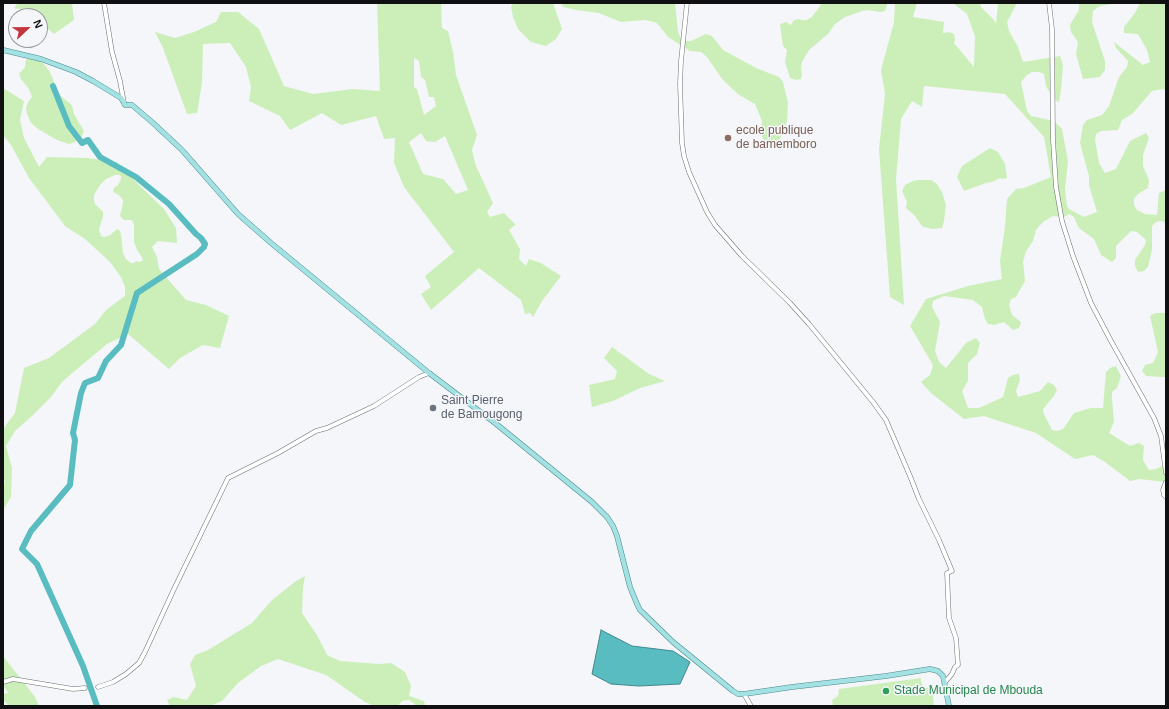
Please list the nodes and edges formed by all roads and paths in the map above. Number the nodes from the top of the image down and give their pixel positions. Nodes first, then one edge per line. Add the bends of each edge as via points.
1 (104, 3) edge
2 (687, 3) edge
3 (1049, 3) edge
4 (3, 50) edge
5 (125, 105) junction
6 (429, 372) junction
7 (1166, 473) edge
8 (1166, 482) edge
9 (1166, 497) edge
10 (3, 682) edge
11 (945, 682) junction
12 (98, 687) dead end
13 (85, 688) dead end
14 (744, 694) junction
15 (751, 706) edge
16 (949, 706) edge

1 - 5 street via 112,52
2 - 11 street via 680,84 682,143 689,172 715,225 809,324 886,420 918,499 952,571 947,573 949,618 956,638 958,664
3 - 7 street via 1052,29 1053,146 1062,221 1091,303 1154,418 1161,436
4 - 5 main road via 41,59 76,72 121,98
5 - 6 main road via 132,105 165,133 238,214 271,243
6 - 12 street via 374,406 316,431 228,478 145,652 126,674
6 - 14 main road via 602,512 614,529 630,587 640,610 676,645 733,691
8 - 9 street via 1163,490
10 - 13 street via 13,679 66,688
11 - 14 main road via 938,670 926,669
11 - 16 main road
14 - 15 street

